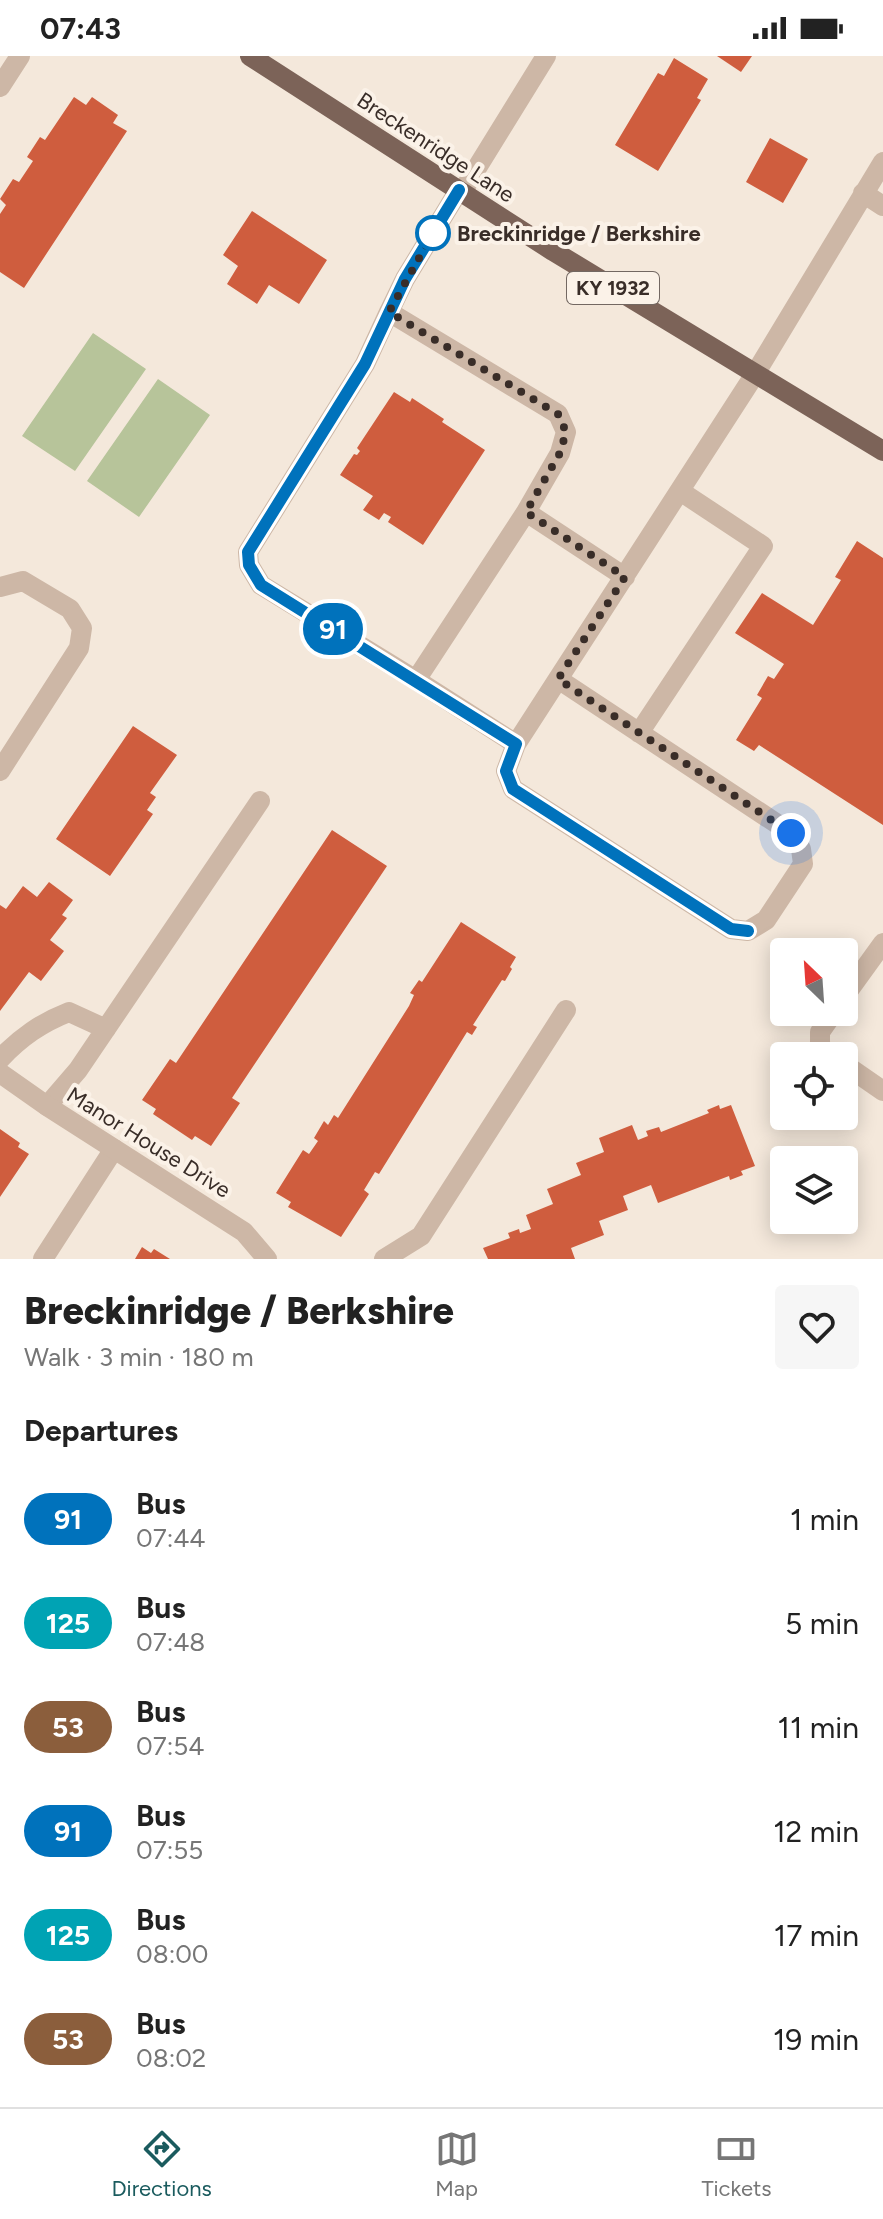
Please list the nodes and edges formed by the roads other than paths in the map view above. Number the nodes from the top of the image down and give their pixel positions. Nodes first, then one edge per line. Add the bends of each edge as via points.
1 (20, 56) edge
2 (250, 56) edge
3 (546, 56) edge
4 (0, 87) edge
5 (883, 162) edge
6 (460, 191) junction
7 (863, 193) junction
8 (883, 206) edge
9 (389, 312) junction
10 (755, 374) junction
11 (883, 451) edge
12 (680, 491) junction
13 (526, 512) junction
14 (625, 577) junction
15 (0, 587) edge
16 (558, 679) junction
17 (416, 680) junction
18 (639, 733) junction
19 (516, 744) junction
20 (0, 771) edge
21 (260, 801) dead end
22 (883, 943) edge
23 (858, 978) edge
24 (566, 1010) dead end
25 (106, 1029) junction
26 (0, 1059) edge
27 (0, 1073) edge
28 (858, 1074) edge
29 (883, 1091) edge
30 (47, 1106) junction
31 (114, 1149) junction
32 (43, 1259) edge
33 (267, 1259) edge
34 (384, 1259) edge

1 - 4 street
2 - 6 main road, Breckenridge Lane / KY 1932
3 - 6 street
5 - 7 street
6 - 9 street
6 - 10 main road, Breckenridge Lane / KY 1932
7 - 8 street
7 - 10 street
9 - 13 street via 558,414 566,432 560,453
9 - 17 street via 365,364 248,552 261,585
10 - 11 main road, Breckenridge Lane / KY 1932
10 - 12 street
12 - 14 street
12 - 18 street via 763,546
13 - 14 street
13 - 17 street
14 - 16 street
15 - 20 street via 23,581 70,609 82,628 79,648
16 - 18 street
16 - 19 street
17 - 19 street
18 - 19 street via 791,833 803,864 766,920 748,931 731,929 513,789 506,771
21 - 25 street
22 - 23 street
24 - 34 street via 421,1236
25 - 26 street via 69,1012 43,1022
25 - 30 street
27 - 30 street, Manor House Drive
28 - 29 street
30 - 31 street, Manor House Drive
31 - 32 street
31 - 33 street, Manor House Drive via 244,1232

